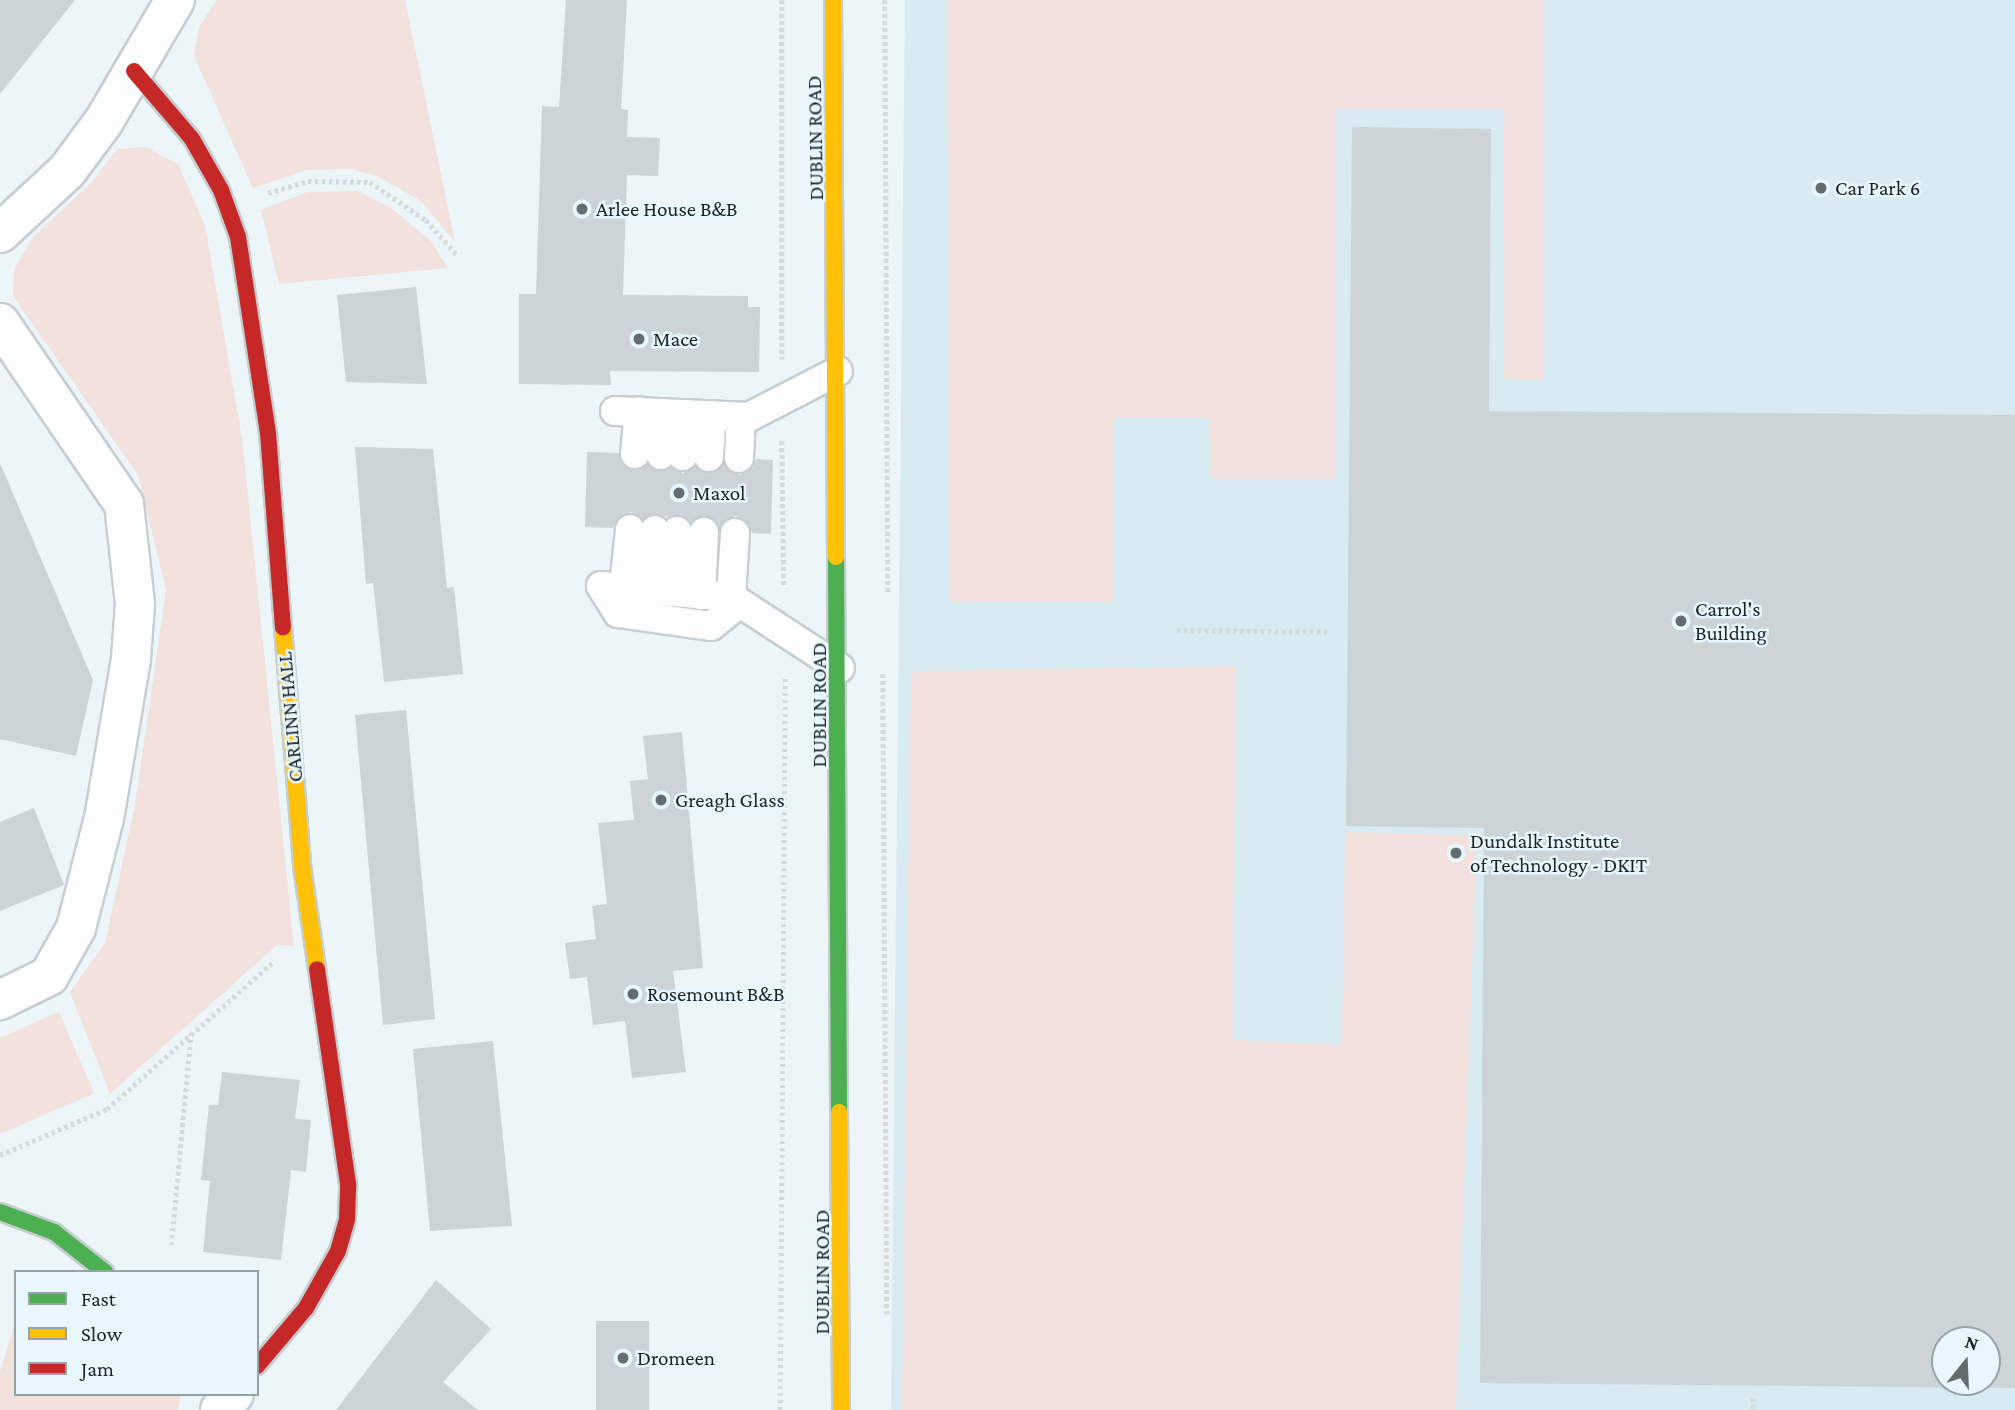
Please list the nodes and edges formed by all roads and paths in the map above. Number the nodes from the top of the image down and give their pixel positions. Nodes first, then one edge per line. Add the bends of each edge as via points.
1 (175, 0) edge
2 (782, 0) edge
3 (833, 0) edge
4 (885, 0) edge
5 (134, 71) junction
6 (227, 205) junction
7 (0, 233) edge
8 (457, 255) dead end
9 (0, 323) edge
10 (838, 371) junction
11 (782, 400) junction
12 (663, 413) junction
13 (741, 417) junction
14 (739, 458) dead end
15 (735, 533) dead end
16 (663, 591) junction
17 (888, 594) dead end
18 (735, 600) junction
19 (1177, 630) dead end
20 (784, 632) junction
21 (1330, 632) dead end
22 (840, 668) junction
23 (883, 674) dead end
24 (279, 957) dead end
25 (0, 1000) edge
26 (191, 1031) junction
27 (0, 1155) edge
28 (0, 1212) edge
29 (171, 1245) dead end
30 (102, 1270) edge
31 (887, 1327) dead end
32 (259, 1364) edge
33 (232, 1396) edge
34 (1753, 1398) dead end
35 (220, 1410) edge
36 (780, 1410) edge
37 (841, 1410) edge
38 (1753, 1410) edge

1 - 5 street
2 - 11 path
3 - 10 street, DUBLIN ROAD
4 - 17 path
5 - 6 street, CARLINN HALL via 192,139
5 - 7 street via 66,171
6 - 8 path via 308,181 370,182 426,220
6 - 32 street, CARLINN HALL via 251,304 268,433 303,873 348,1184 347,1219 338,1251 306,1308
9 - 25 street via 124,504 135,604 131,659 104,818 76,928 49,976
10 - 11 lane
10 - 22 street, DUBLIN ROAD
11 - 13 lane
11 - 20 path
12 - 12 lane via 672,455
12 - 13 lane
13 - 14 lane
15 - 18 lane
16 - 16 lane via 667,530
16 - 18 lane
16 - 18 lane via 601,586 618,613 711,626
18 - 20 lane
19 - 21 path
20 - 22 lane
20 - 36 path
22 - 37 street, DUBLIN ROAD
23 - 31 path
24 - 26 path
26 - 27 path via 107,1109
26 - 29 path
28 - 30 street via 54,1232
33 - 35 street
34 - 38 path

